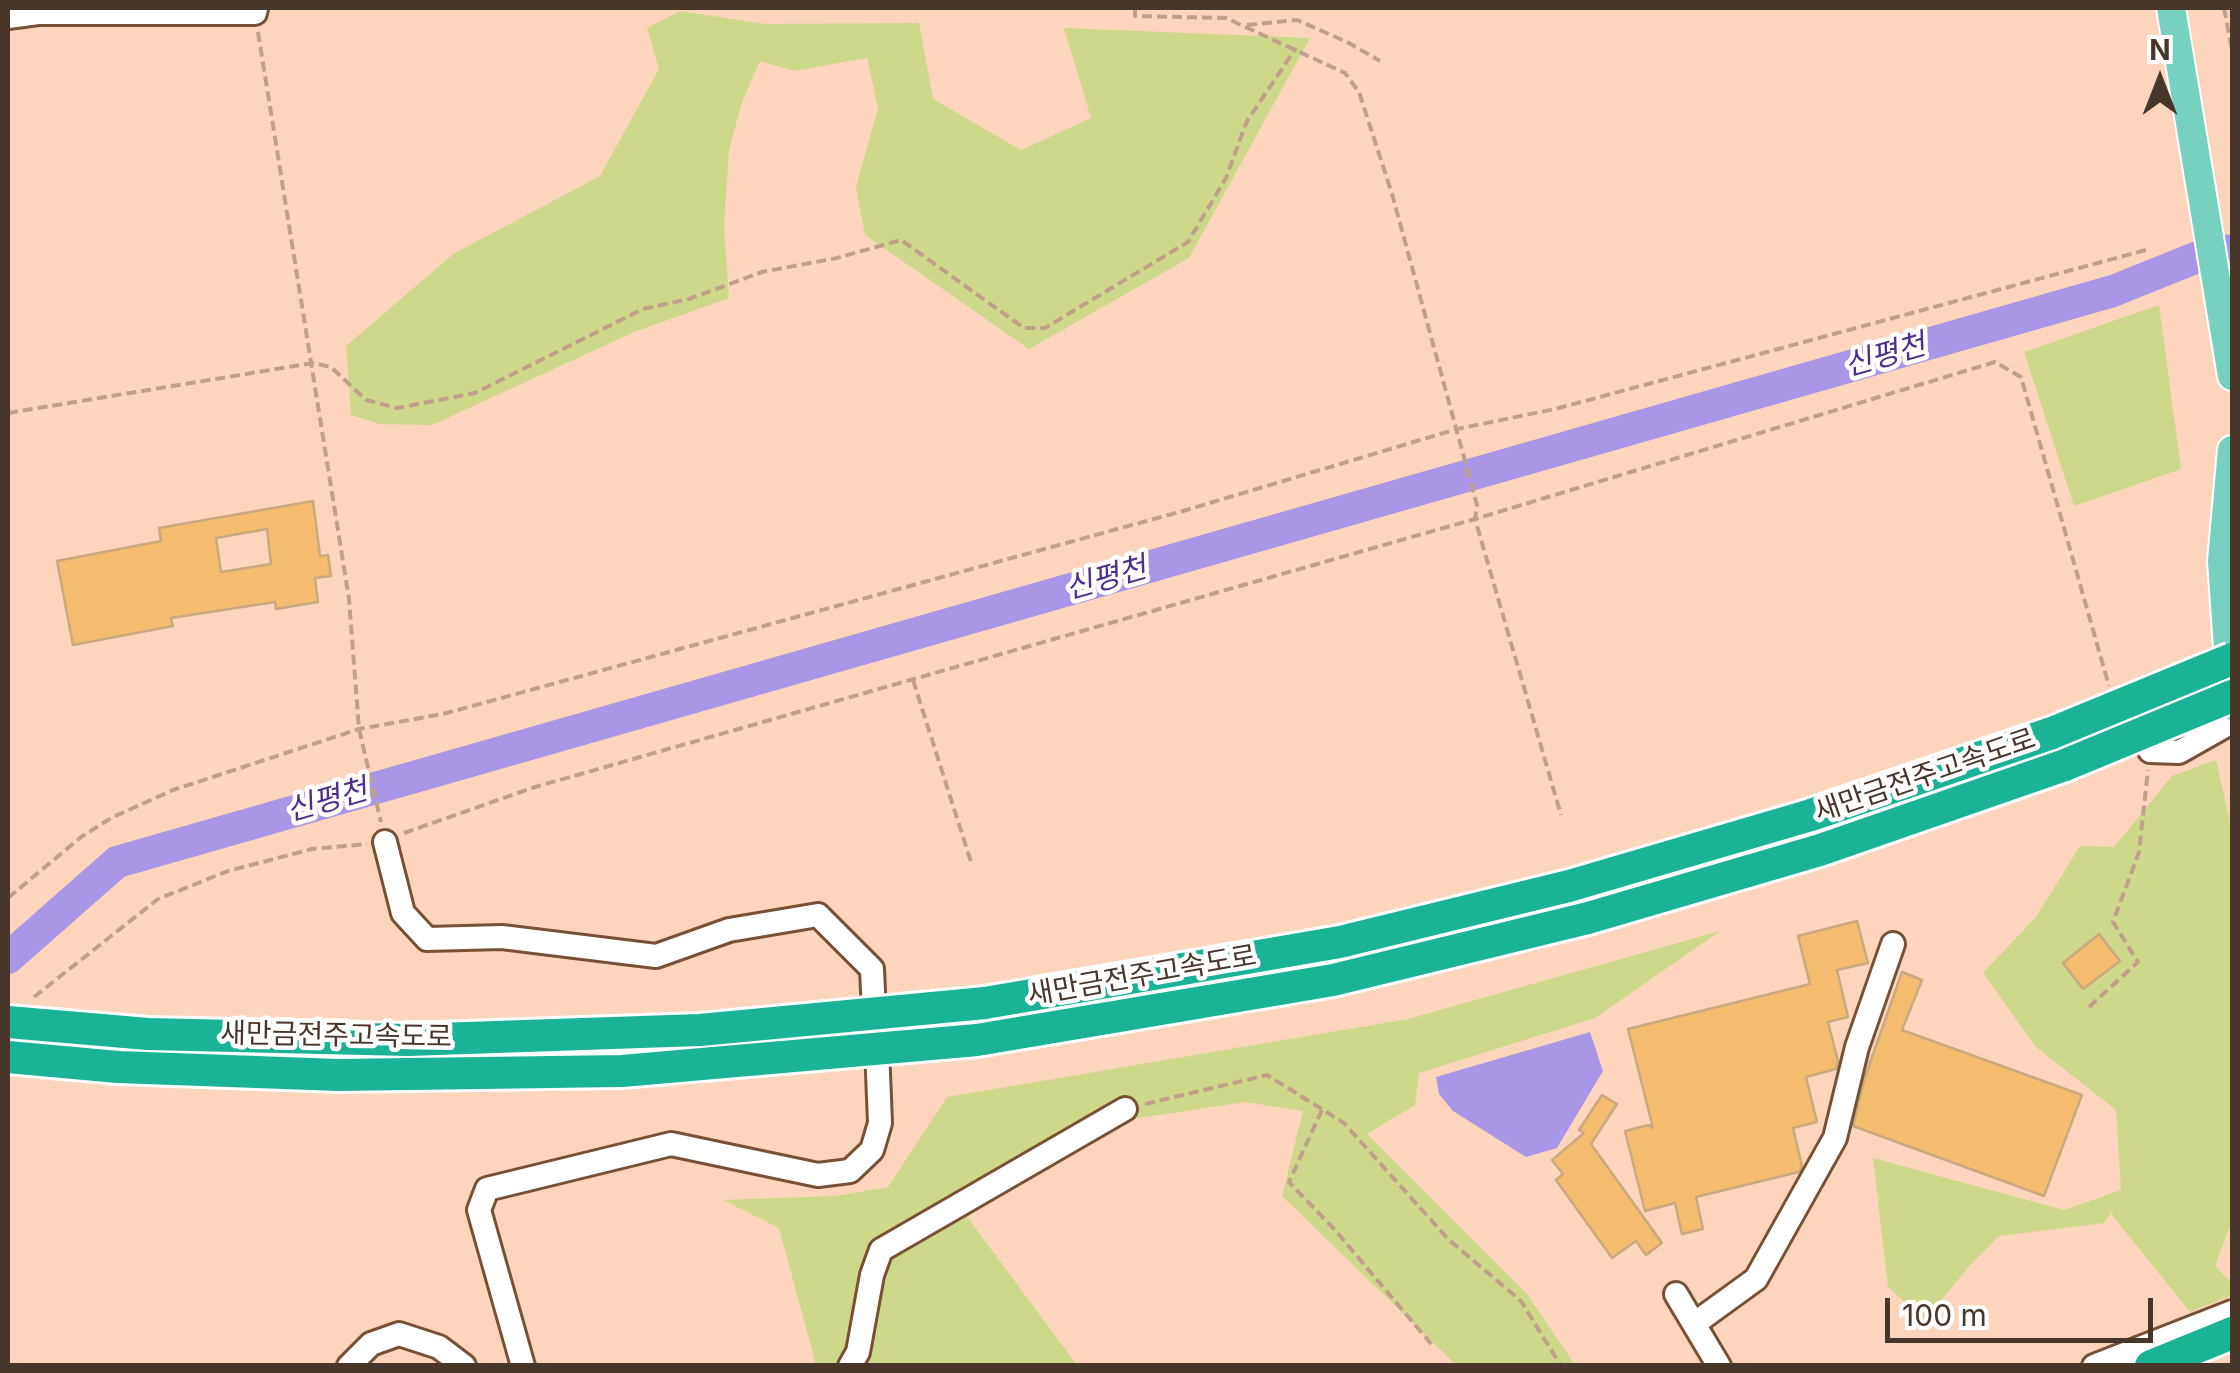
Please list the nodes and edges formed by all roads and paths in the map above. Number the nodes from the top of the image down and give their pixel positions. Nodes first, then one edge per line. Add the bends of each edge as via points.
1 (1135, 8) edge
2 (2171, 8) edge
3 (2224, 8) edge
4 (256, 10) edge
5 (8, 17) edge
6 (1242, 25) junction
7 (1296, 48) junction
8 (2232, 50) edge
9 (1380, 61) dead end
10 (2146, 250) dead end
11 (2231, 361) edge
12 (312, 363) junction
13 (8, 414) edge
14 (1457, 429) junction
15 (2232, 450) edge
16 (1476, 519) junction
17 (2232, 660) edge
18 (912, 680) junction
19 (2232, 696) edge
20 (2114, 699) dead end
21 (2232, 706) edge
22 (2232, 722) edge
23 (359, 729) junction
24 (2150, 751) joint
25 (1561, 815) dead end
26 (385, 842) junction
27 (971, 862) dead end
28 (8, 898) edge
29 (1892, 944) dead end
30 (2089, 1007) dead end
31 (874, 1014) junction
32 (15, 1015) edge
33 (877, 1048) junction
34 (8, 1057) edge
35 (1126, 1109) joint
36 (1322, 1110) junction
37 (1676, 1294) dead end
38 (2232, 1312) edge
39 (1694, 1324) junction
40 (2232, 1333) edge
41 (1432, 1346) dead end
42 (349, 1366) edge
43 (464, 1366) edge
44 (523, 1366) edge
45 (850, 1366) edge
46 (1561, 1366) edge
47 (1719, 1366) edge
48 (2094, 1366) edge
49 (2150, 1366) edge

1 - 6 path via 1135,16 1226,18
2 - 11 main road
3 - 8 path
4 - 5 street
4 - 12 path
6 - 7 path
6 - 9 path via 1297,20
7 - 12 path via 1246,121 1226,178 1188,242 1045,328 1024,328 901,240 762,272 642,310 475,393 397,408 366,400 331,367
7 - 14 path via 1346,73 1359,92
10 - 14 path via 1555,409
12 - 13 path
12 - 23 path via 349,598
14 - 16 path
14 - 23 path via 443,714
15 - 21 main road via 2222,561
16 - 18 path
16 - 20 path via 1995,362 2021,377
16 - 25 path
17 - 31 highway, 새만금전주고속도로, bridge via 2052,733 1811,815 1569,886 1359,937 985,1003
18 - 26 path via 535,788
18 - 27 path
19 - 33 highway, 새만금전주고속도로, bridge via 2065,764 1820,850 1588,918 1333,980 977,1040
22 - 24 street via 2179,752
23 - 26 path
23 - 28 path via 113,816
24 - 30 path via 2140,852 2114,922 2138,962
26 - 31 street via 403,913 427,940 502,937 656,956 730,930 818,915 872,969
26 - 32 path via 312,849 228,871 158,899
29 - 39 street via 1836,1138 1756,1280
31 - 32 highway, 새만금전주고속도로 via 700,1030 408,1040 148,1034
33 - 34 highway, 새만금전주고속도로 via 603,1071 338,1075
33 - 44 street via 880,1123 872,1150 850,1171 818,1175 671,1144 486,1189 479,1210
35 - 36 path via 1268,1075
35 - 45 street via 880,1250
36 - 41 path via 1290,1182
36 - 46 path via 1344,1123 1448,1239 1521,1302
37 - 39 street
38 - 48 street
39 - 47 street
40 - 49 highway
42 - 43 street via 372,1344 399,1334 438,1347

